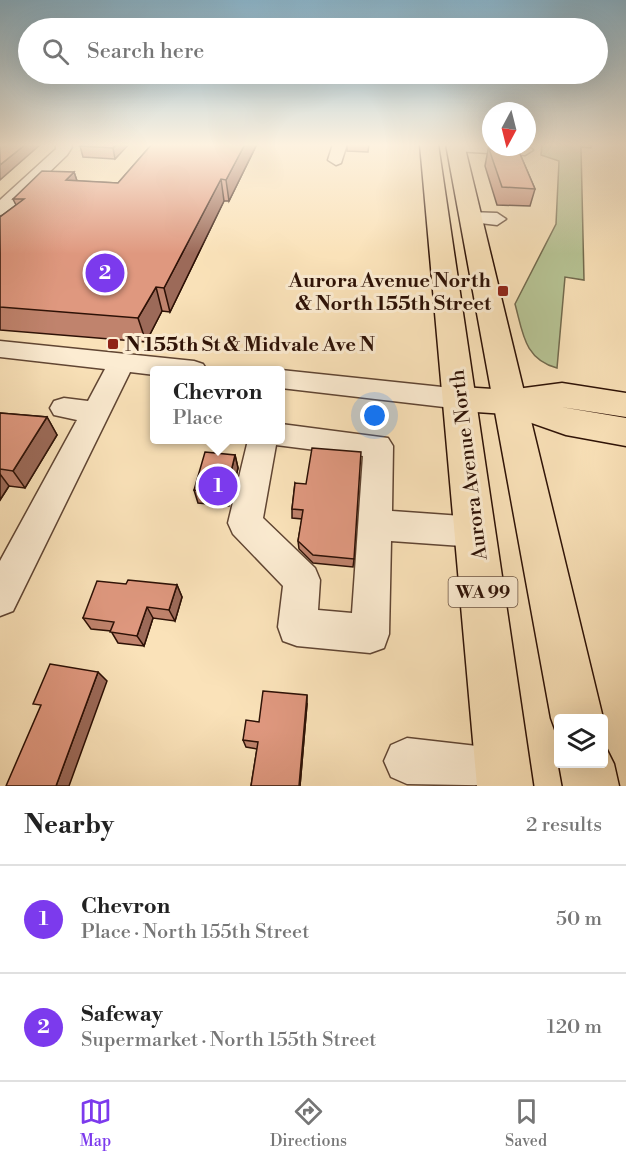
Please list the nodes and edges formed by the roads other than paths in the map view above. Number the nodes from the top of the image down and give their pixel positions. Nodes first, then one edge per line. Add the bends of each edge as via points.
1 (31, 181) edge
2 (434, 181) edge
3 (462, 181) edge
4 (0, 210) edge
5 (469, 217) junction
6 (497, 219) dead end
7 (0, 349) edge
8 (121, 363) junction
9 (152, 366) edge
10 (285, 379) edge
11 (461, 399) junction
12 (509, 402) junction
13 (626, 405) edge
14 (64, 408) dead end
15 (97, 412) junction
16 (626, 432) edge
17 (285, 435) edge
18 (261, 444) edge
19 (375, 525) junction
20 (476, 532) junction
21 (0, 598) edge
22 (576, 714) edge
23 (407, 760) dead end
24 (587, 768) edge
25 (504, 779) edge
26 (591, 786) edge

1 - 4 street
2 - 11 main road, Aurora Avenue North / WA 99
3 - 5 main road, WA 99
5 - 6 street
5 - 12 main road, WA 99
7 - 8 street
8 - 9 street
8 - 15 street
10 - 11 street
11 - 12 main road
11 - 20 main road, Aurora Avenue North / WA 99
12 - 13 main road via 562,396
12 - 16 main road via 566,422
12 - 22 main road, WA 99
14 - 15 street
15 - 21 street
17 - 19 street via 378,446
18 - 19 street via 245,523 302,580 297,627 370,634
19 - 20 street
20 - 25 main road, Aurora Avenue North / WA 99
23 - 25 street
24 - 26 main road

